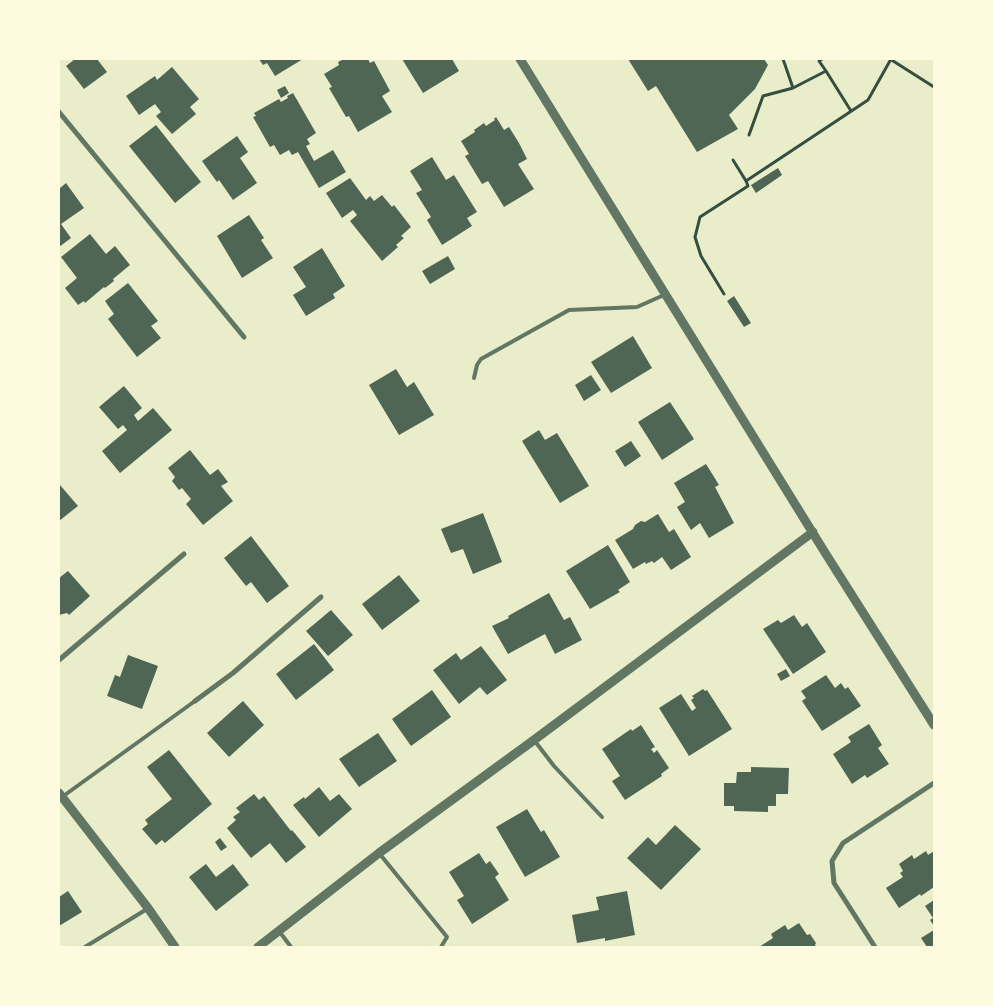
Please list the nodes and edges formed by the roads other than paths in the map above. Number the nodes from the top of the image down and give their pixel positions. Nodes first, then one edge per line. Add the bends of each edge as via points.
1 (520, 59) edge
2 (59, 112) edge
3 (666, 294) junction
4 (244, 336) dead end
5 (474, 378) dead end
6 (813, 532) junction
7 (184, 554) dead end
8 (321, 597) dead end
9 (59, 660) edge
10 (195, 701) joint
11 (934, 725) edge
12 (534, 740) junction
13 (934, 783) edge
14 (61, 795) edge
15 (602, 817) dead end
16 (379, 853) junction
17 (148, 908) junction
18 (279, 931) junction
19 (85, 947) edge
20 (175, 947) edge
21 (258, 947) edge
22 (291, 947) edge
23 (441, 947) edge
24 (875, 947) edge

1 - 3 street
2 - 4 street
3 - 5 lane via 636,307 569,310 481,359
3 - 6 street
6 - 11 street
6 - 12 street
7 - 9 street
8 - 10 street via 233,673
10 - 14 lane
12 - 15 lane
12 - 16 street
13 - 24 street via 843,843 832,861 834,884
14 - 17 street
16 - 18 street
16 - 23 lane via 447,937
17 - 19 lane
17 - 20 street
18 - 21 street
18 - 22 lane

